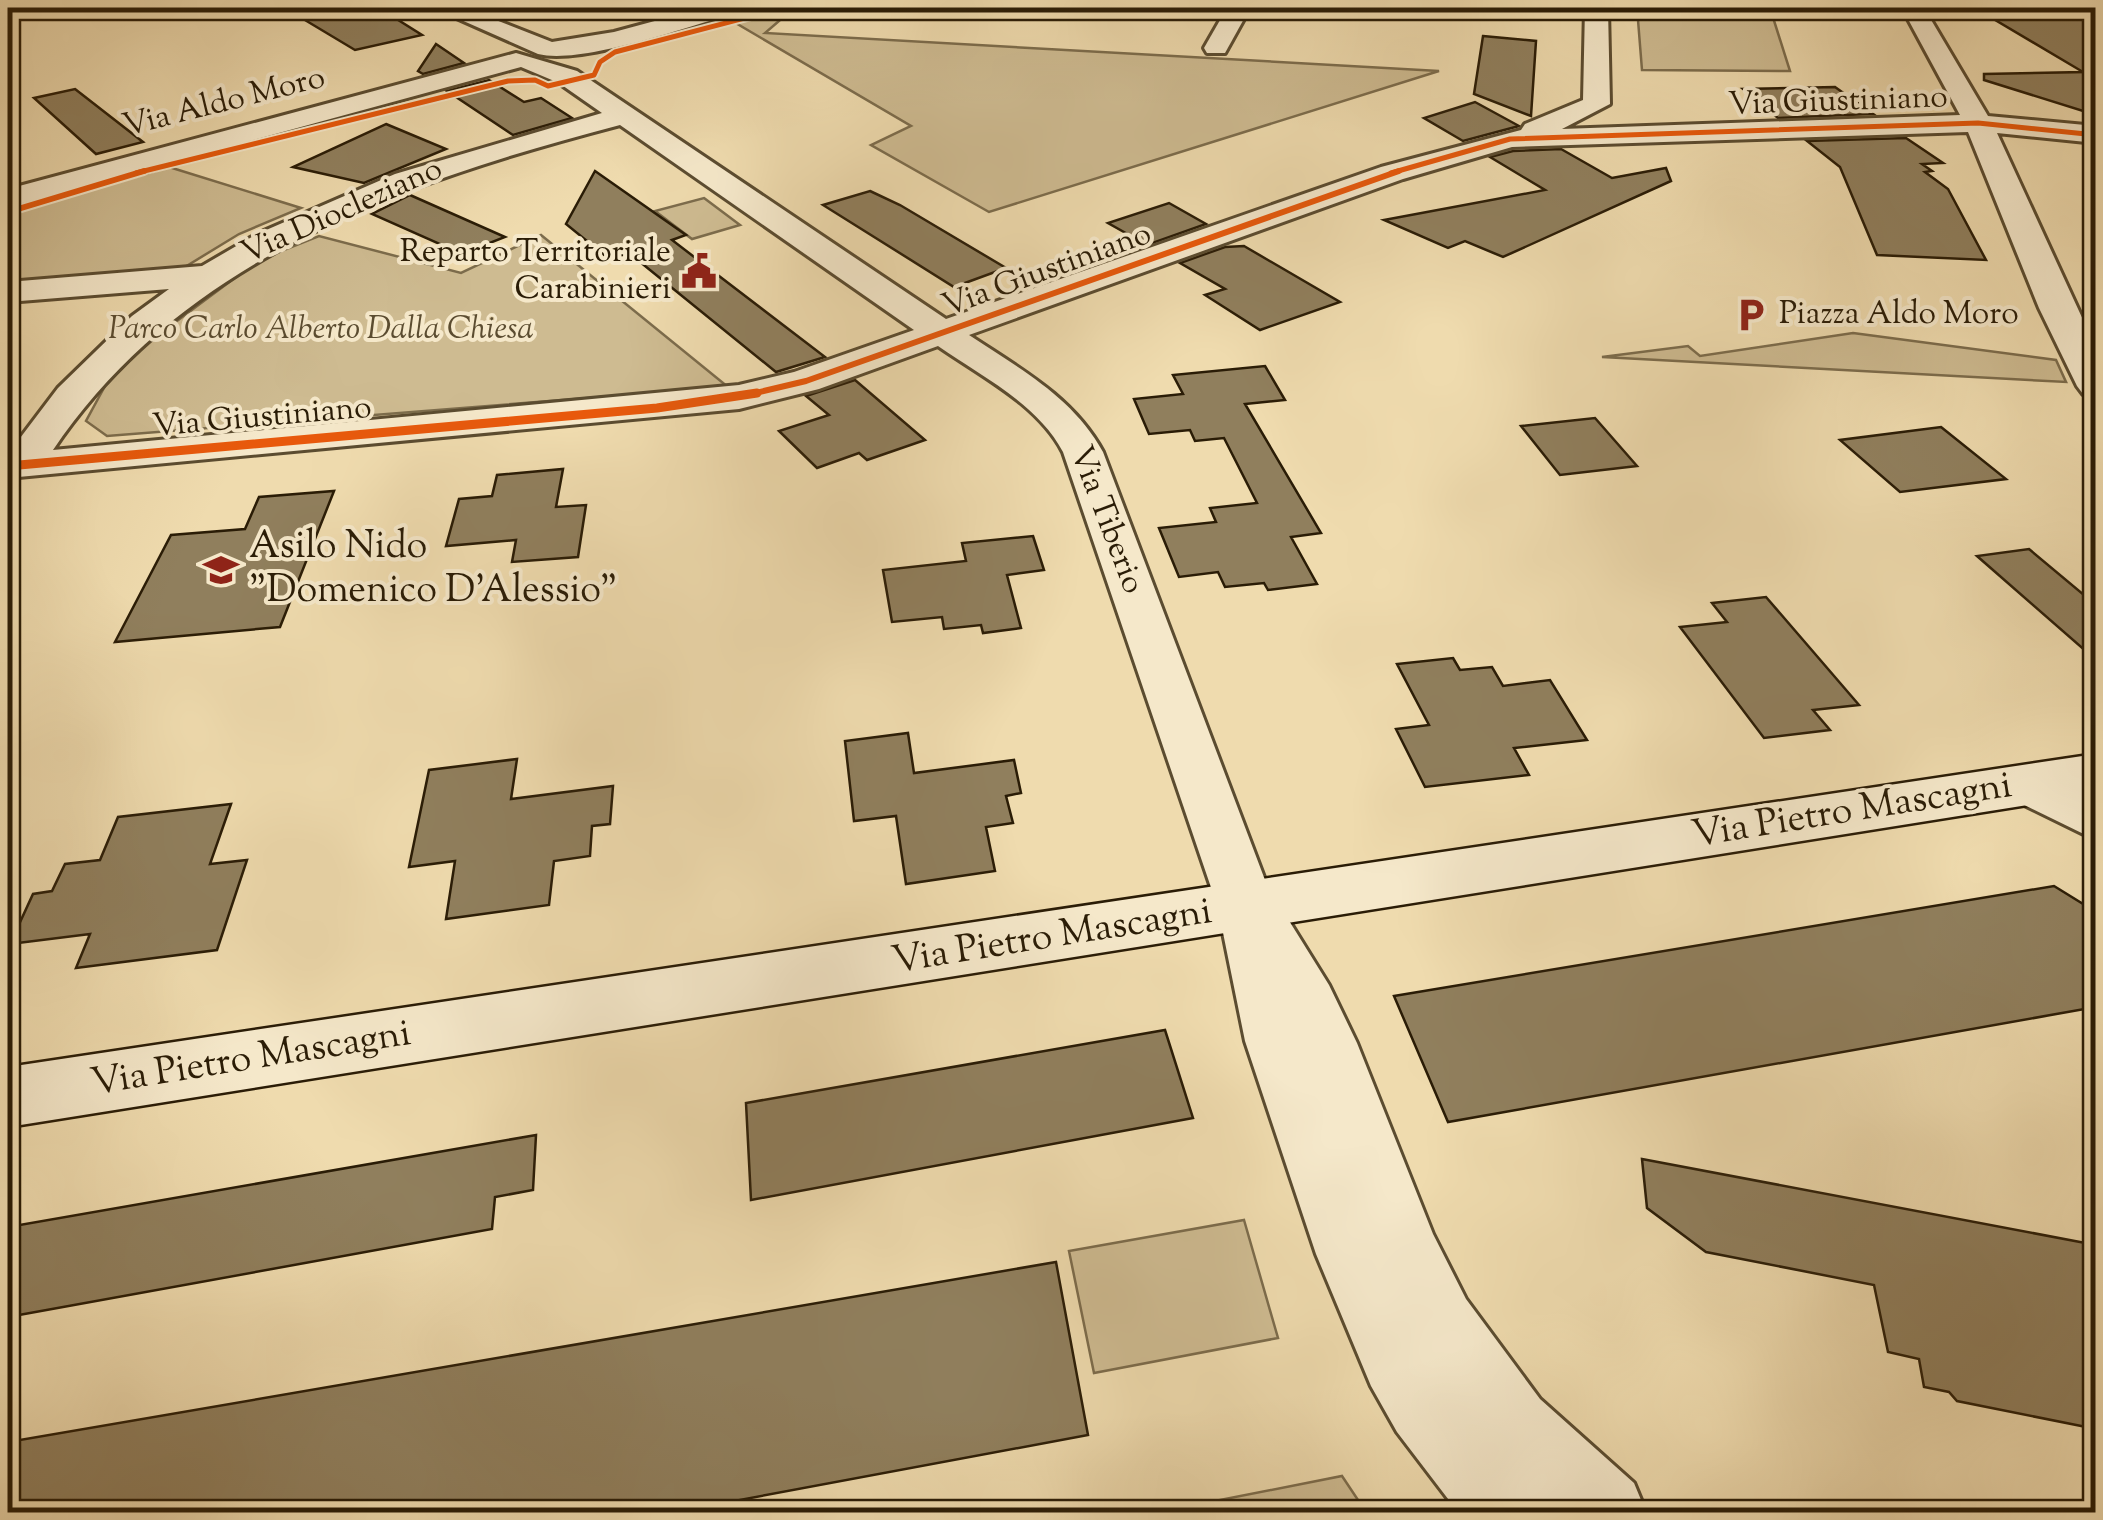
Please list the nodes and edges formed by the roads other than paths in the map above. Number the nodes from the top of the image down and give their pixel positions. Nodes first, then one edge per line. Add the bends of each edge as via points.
1 (452, 8) edge
2 (728, 8) edge
3 (1238, 8) edge
4 (1596, 8) edge
5 (1913, 8) edge
6 (1216, 48) dead end
7 (545, 60) junction
8 (1596, 104) junction
9 (622, 116) junction
10 (1978, 123) junction
11 (1636, 133) junction
12 (2096, 135) edge
13 (1510, 139) junction
14 (8, 198) edge
15 (208, 276) junction
16 (8, 292) edge
17 (944, 335) junction
18 (2096, 386) edge
19 (14, 466) edge
20 (2096, 774) edge
21 (2029, 784) junction
22 (2096, 820) edge
23 (1247, 908) junction
24 (8, 1096) edge
25 (1513, 1512) edge
26 (1605, 1512) edge

1 - 7 street, Via Tiberio via 503,28
2 - 7 street, Via Aldo Moro
3 - 6 street
4 - 8 street
5 - 10 street
7 - 9 street, Via Tiberio
7 - 14 street, Via Aldo Moro
8 - 11 street
8 - 13 street
9 - 15 street, Via Diocleziano via 504,147 358,200 263,242
9 - 17 street, Via Tiberio
10 - 11 street, Via Giustiniano
10 - 12 street, Via Giustiniano
10 - 18 street
11 - 13 street, Via Giustiniano
13 - 17 street, Via Giustiniano via 1392,174
15 - 16 street
15 - 19 street, Via Diocleziano via 93,372
17 - 19 street, Via Giustiniano via 785,387 693,404
17 - 23 street, Via Tiberio via 1040,400 1076,438
20 - 21 street, Via Pietro Mascagni
21 - 22 street
21 - 23 street, Via Pietro Mascagni
23 - 24 street, Via Pietro Mascagni
23 - 25 street via 1278,1042 1372,1305 1424,1405
23 - 26 street via 1308,1001 1404,1250 1446,1337 1502,1416

